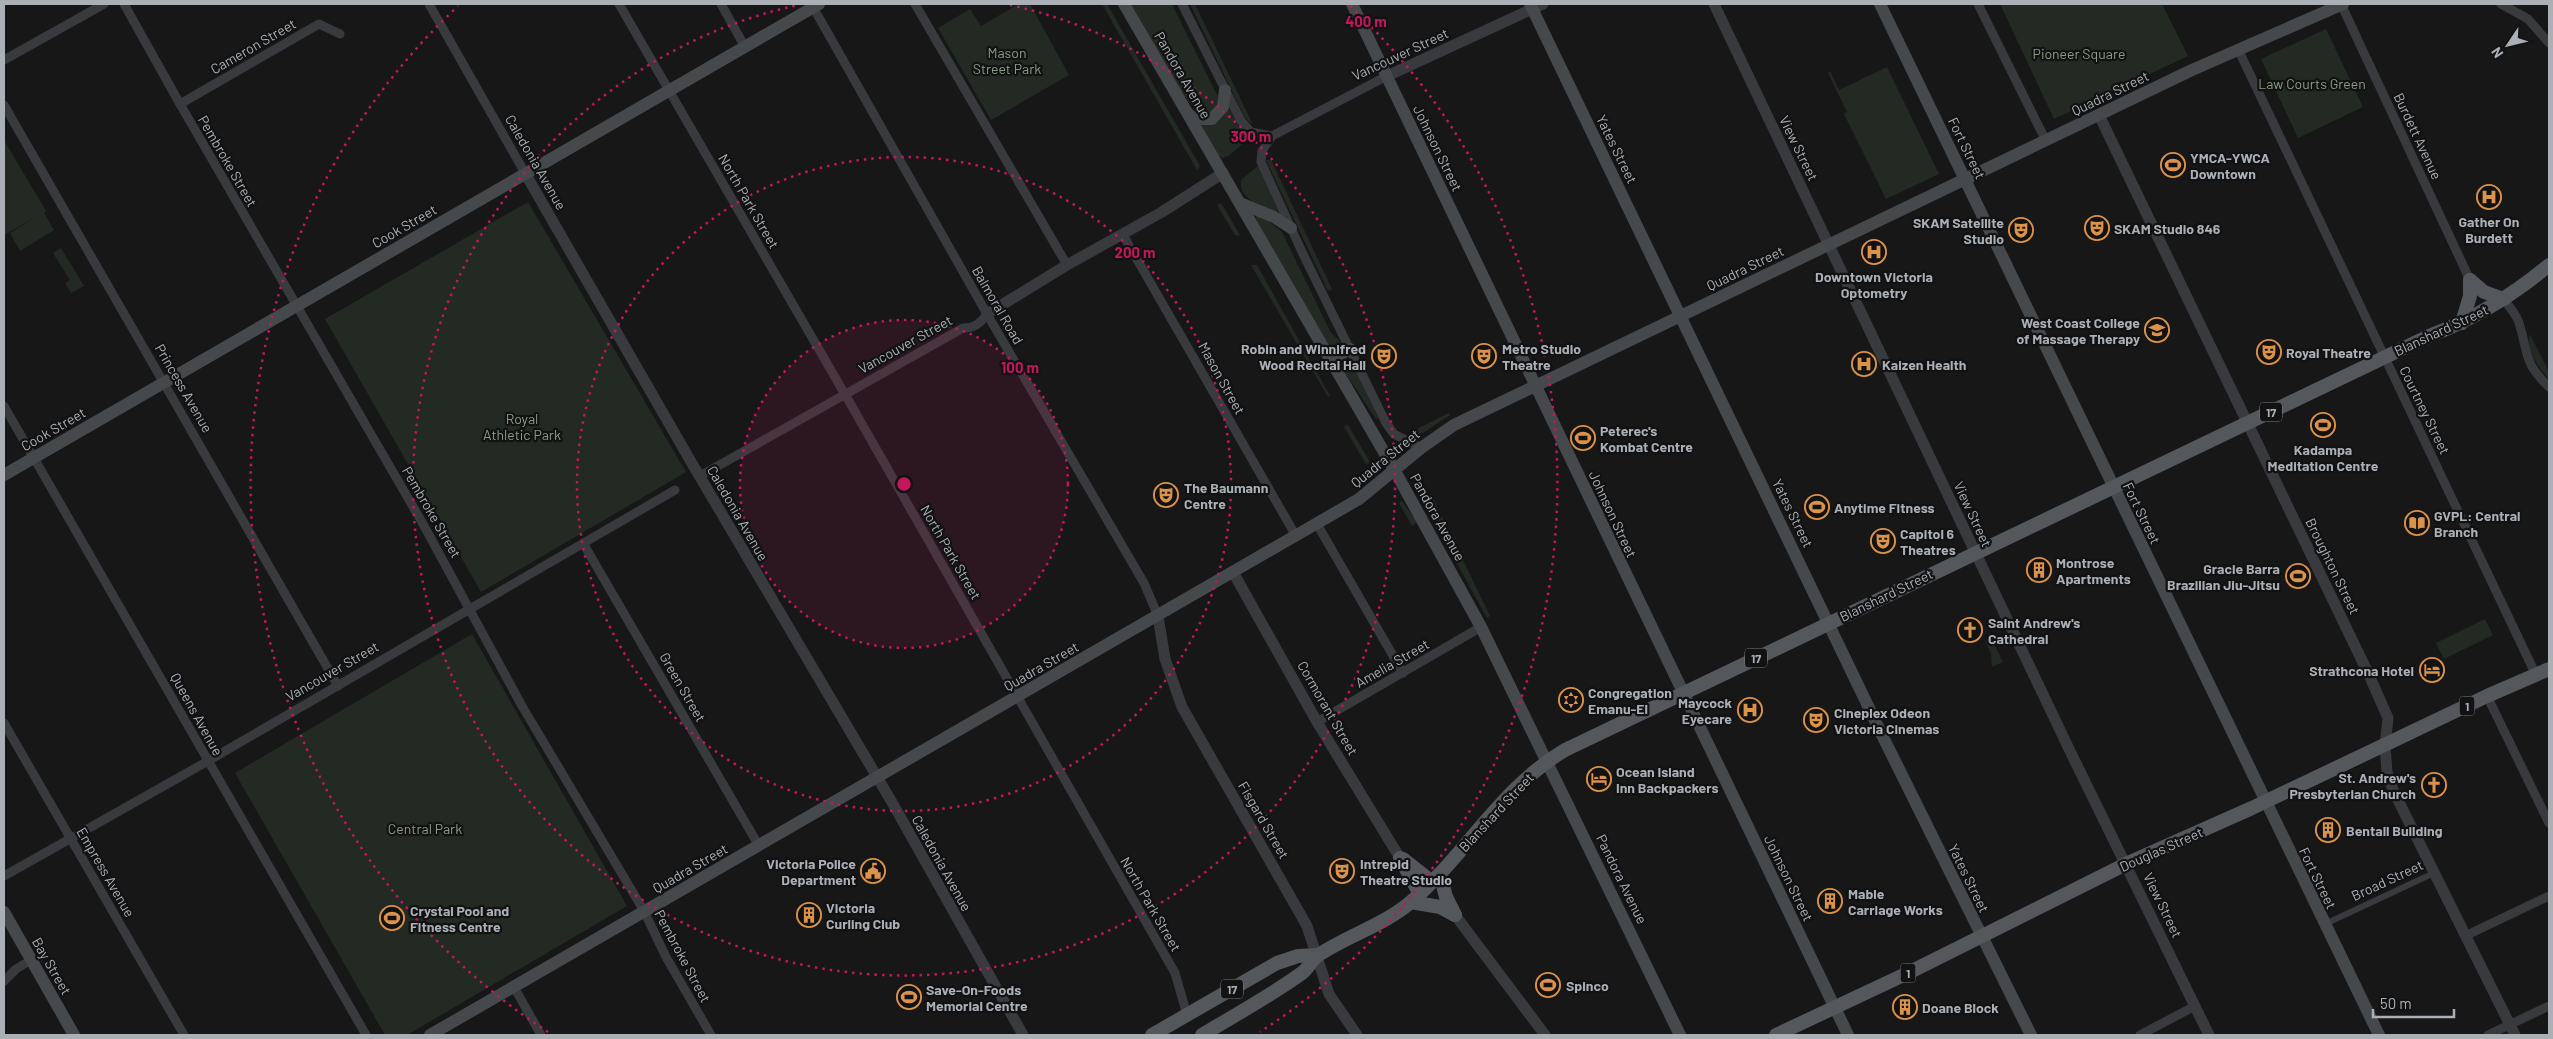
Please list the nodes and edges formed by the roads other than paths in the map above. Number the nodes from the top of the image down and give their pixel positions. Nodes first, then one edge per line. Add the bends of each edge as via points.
1 (104, 4) edge
2 (124, 4) edge
3 (429, 4) edge
4 (619, 4) edge
5 (720, 4) edge
6 (915, 4) edge
7 (1124, 4) edge
8 (1182, 4) edge
9 (1352, 4) edge
10 (1714, 4) edge
11 (1880, 4) edge
12 (1978, 4) edge
13 (2342, 4) edge
14 (2500, 4) edge
15 (816, 5) edge
16 (1535, 5) edge
17 (340, 34) dead end
18 (2549, 43) edge
19 (745, 47) junction
20 (2238, 49) junction
21 (4, 60) edge
22 (1387, 76) junction
23 (670, 90) junction
24 (1225, 90) junction
25 (180, 104) junction
26 (4, 105) edge
27 (1188, 114) junction
28 (2099, 115) junction
29 (1272, 136) junction
30 (2046, 141) junction
31 (526, 173) junction
32 (1223, 173) junction
33 (1965, 179) junction
34 (1240, 203) junction
35 (1291, 228) junction
36 (1123, 235) junction
37 (1828, 244) junction
38 (1067, 265) junction
39 (2549, 265) edge
40 (2470, 280) junction
41 (2504, 299) junction
42 (297, 305) junction
43 (987, 314) junction
44 (1681, 315) junction
45 (2462, 323) junction
46 (1350, 349) junction
47 (2385, 357) junction
48 (1330, 360) junction
49 (165, 382) junction
50 (1535, 385) junction
51 (2549, 387) edge
52 (845, 395) junction
53 (4, 406) edge
54 (2246, 423) junction
55 (1421, 448) junction
56 (33, 458) junction
57 (1395, 471) junction
58 (4, 475) edge
59 (700, 476) junction
60 (2112, 487) junction
61 (675, 490) dead end
62 (1317, 524) junction
63 (1296, 536) junction
64 (583, 543) junction
65 (1975, 552) junction
66 (1233, 572) junction
67 (470, 608) junction
68 (1158, 616) junction
69 (1829, 622) junction
70 (1481, 627) junction
71 (2549, 669) edge
72 (1403, 673) junction
73 (2536, 675) junction
74 (338, 686) junction
75 (1683, 694) junction
76 (2487, 696) junction
77 (1017, 697) junction
78 (1317, 722) junction
79 (4, 723) edge
80 (2386, 746) junction
81 (1547, 761) junction
82 (208, 762) junction
83 (877, 778) junction
84 (2264, 802) junction
85 (2549, 823) edge
86 (70, 839) junction
87 (759, 846) junction
88 (1400, 858) junction
89 (2126, 864) junction
90 (2434, 873) junction
91 (4, 876) edge
92 (1436, 878) junction
93 (2549, 896) edge
94 (1416, 898) junction
95 (4, 912) edge
96 (644, 912) junction
97 (1455, 915) junction
98 (2324, 924) junction
99 (2465, 936) junction
100 (1982, 937) junction
101 (1318, 955) junction
102 (31, 960) junction
103 (4, 981) edge
104 (514, 987) junction
105 (2195, 1006) junction
106 (2549, 1006) edge
107 (1835, 1008) junction
108 (1187, 1015) junction
109 (2513, 1030) edge
110 (2153, 1032) edge
111 (1207, 1034) edge
112 (74, 1035) edge
113 (184, 1035) edge
114 (366, 1035) edge
115 (430, 1035) edge
116 (541, 1035) edge
117 (710, 1035) edge
118 (1023, 1035) edge
119 (1152, 1035) edge
120 (1357, 1035) edge
121 (1545, 1035) edge
122 (1680, 1035) edge
123 (1776, 1035) edge
124 (1848, 1035) edge
125 (2031, 1035) edge
126 (2140, 1035) edge
127 (2209, 1035) edge
128 (2379, 1035) edge
129 (2488, 1035) edge

1 - 21 street
2 - 25 street, Pembroke Street
3 - 31 street, Caledonia Avenue
4 - 23 street, North Park Street
5 - 19 street
6 - 38 street
7 - 27 main road, Pandora Avenue
8 - 24 street, Pandora Avenue
9 - 22 main road, Johnson Street
10 - 37 street, View Street
11 - 33 main road, Fort Street
12 - 30 street
13 - 20 main road, Quadra Street
13 - 40 street, Burdett Avenue
14 - 18 street via 2528,20
15 - 19 main road, Cook Street
15 - 43 street, Balmoral Road
16 - 22 street, Vancouver Street
16 - 44 main road, Yates Street
17 - 25 street, Cameron Street via 320,24
19 - 23 main road, Cook Street
20 - 28 main road, Quadra Street
20 - 47 street, Courtney Street
22 - 29 street, Vancouver Street
22 - 50 main road, Johnson Street
23 - 31 main road, Cook Street
23 - 52 street, North Park Street
24 - 27 main road via 1223,107 1212,119 1195,119
24 - 29 street, Pandora Avenue via 1245,127 1252,132
25 - 42 street, Pembroke Street
26 - 49 street, Princess Avenue
27 - 32 main road, Pandora Avenue
28 - 30 main road, Quadra Street
28 - 54 street, Broughton Street
29 - 35 street via 1262,152 1261,162
30 - 33 main road, Quadra Street
31 - 42 main road, Cook Street
31 - 59 street, Caledonia Avenue
32 - 34 main road, Pandora Avenue
32 - 36 street, Vancouver Street
33 - 37 main road, Quadra Street
33 - 60 main road, Fort Street
34 - 35 main road
34 - 48 main road, Pandora Avenue
35 - 46 street
36 - 38 street, Vancouver Street
36 - 63 street, Mason Street
37 - 44 main road, Quadra Street
37 - 65 street, View Street
38 - 43 street, Vancouver Street
39 - 41 main road, Blanshard Street / 17
40 - 41 main road via 2484,292
40 - 45 main road via 2470,296
41 - 45 main road, Blanshard Street / 17
41 - 51 street via 2519,321 2526,355 2534,373
42 - 49 main road, Cook Street
42 - 67 street, Pembroke Street
43 - 52 street, Vancouver Street via 982,322 970,329 963,328
43 - 68 street, Balmoral Road via 1144,583
44 - 50 main road, Quadra Street
44 - 69 main road, Yates Street
45 - 47 main road, Blanshard Street / 17
46 - 48 main road
46 - 55 street via 1394,434
47 - 54 main road, Blanshard Street / 17
47 - 73 street, Courtney Street
48 - 57 main road, Pandora Avenue
49 - 56 main road, Cook Street
49 - 74 street, Princess Avenue
50 - 55 main road, Quadra Street via 1454,425
50 - 75 main road, Johnson Street
52 - 59 street, Vancouver Street
52 - 77 street, North Park Street
53 - 56 street, Queens Avenue
54 - 60 main road, Blanshard Street / 17
54 - 80 street, Broughton Street via 2388,718
55 - 57 main road, Quadra Street
56 - 58 main road, Cook Street
56 - 82 street, Queens Avenue
57 - 62 main road, Quadra Street via 1363,497
57 - 70 main road, Pandora Avenue
59 - 83 street, Caledonia Avenue
60 - 65 main road, Blanshard Street / 17
60 - 84 main road, Fort Street
61 - 64 street, Vancouver Street
62 - 63 main road, Quadra Street
62 - 72 street
63 - 66 main road, Quadra Street
64 - 67 street, Vancouver Street
64 - 87 street, Green Street
65 - 69 main road, Blanshard Street / 17
65 - 89 street, View Street
66 - 68 main road, Quadra Street
66 - 78 street, Cormorant Street
67 - 74 street, Vancouver Street
67 - 96 street, Pembroke Street via 526,713
68 - 77 main road, Quadra Street
68 - 101 street, Fisgard Street via 1165,659 1182,707 1307,926
69 - 75 main road, Blanshard Street / 17
69 - 100 main road, Yates Street
70 - 72 street, Amelia Street
70 - 81 main road, Pandora Avenue
71 - 73 main road, Douglas Street / 1
72 - 78 street, Amelia Street
73 - 76 main road, Douglas Street / 1
74 - 82 street, Vancouver Street
75 - 81 main road, Blanshard Street / 17
75 - 107 main road, Johnson Street
76 - 80 main road, Douglas Street / 1
76 - 85 street
77 - 83 main road, Quadra Street
77 - 108 street, North Park Street via 1175,973
78 - 88 street, Cormorant Street
79 - 86 street, Empress Avenue
80 - 84 main road, Douglas Street / 1
80 - 90 street, Broughton Street via 2387,772 2393,790
81 - 92 main road, Blanshard Street / 17 via 1512,791
81 - 122 main road, Pandora Avenue
82 - 86 street, Vancouver Street
82 - 114 street, Queens Avenue
83 - 87 main road, Quadra Street
83 - 118 street, Caledonia Avenue
84 - 89 main road, Douglas Street / 1
84 - 98 main road, Fort Street
86 - 91 street, Vancouver Street
86 - 113 street, Empress Avenue
87 - 96 main road, Quadra Street
88 - 92 main road
88 - 94 main road
89 - 100 main road, Douglas Street / 1
89 - 105 street, View Street
90 - 98 street, Broad Street
90 - 99 street, Broughton Street
92 - 94 main road, Blanshard Street / 17
92 - 97 main road
93 - 99 street
94 - 97 main road
94 - 101 main road, Blanshard Street / 17
95 - 102 main road, Bay Street
96 - 104 main road, Quadra Street
96 - 117 street, Pembroke Street
97 - 121 street
98 - 128 main road, Fort Street
99 - 109 street, Broughton Street
100 - 107 main road, Douglas Street / 1
100 - 125 main road, Yates Street
101 - 108 main road, Blanshard Street / 17 via 1298,956 1277,963
101 - 111 main road, Blanshard Street / 17 via 1306,970
101 - 120 street, Fisgard Street via 1329,994
102 - 103 street
102 - 112 main road, Bay Street
104 - 115 main road, Quadra Street
104 - 116 street
105 - 110 street
105 - 127 street, View Street
106 - 109 street
107 - 123 main road, Douglas Street / 1
107 - 124 main road, Johnson Street
108 - 119 main road, Blanshard Street / 17
109 - 129 street
110 - 126 street

